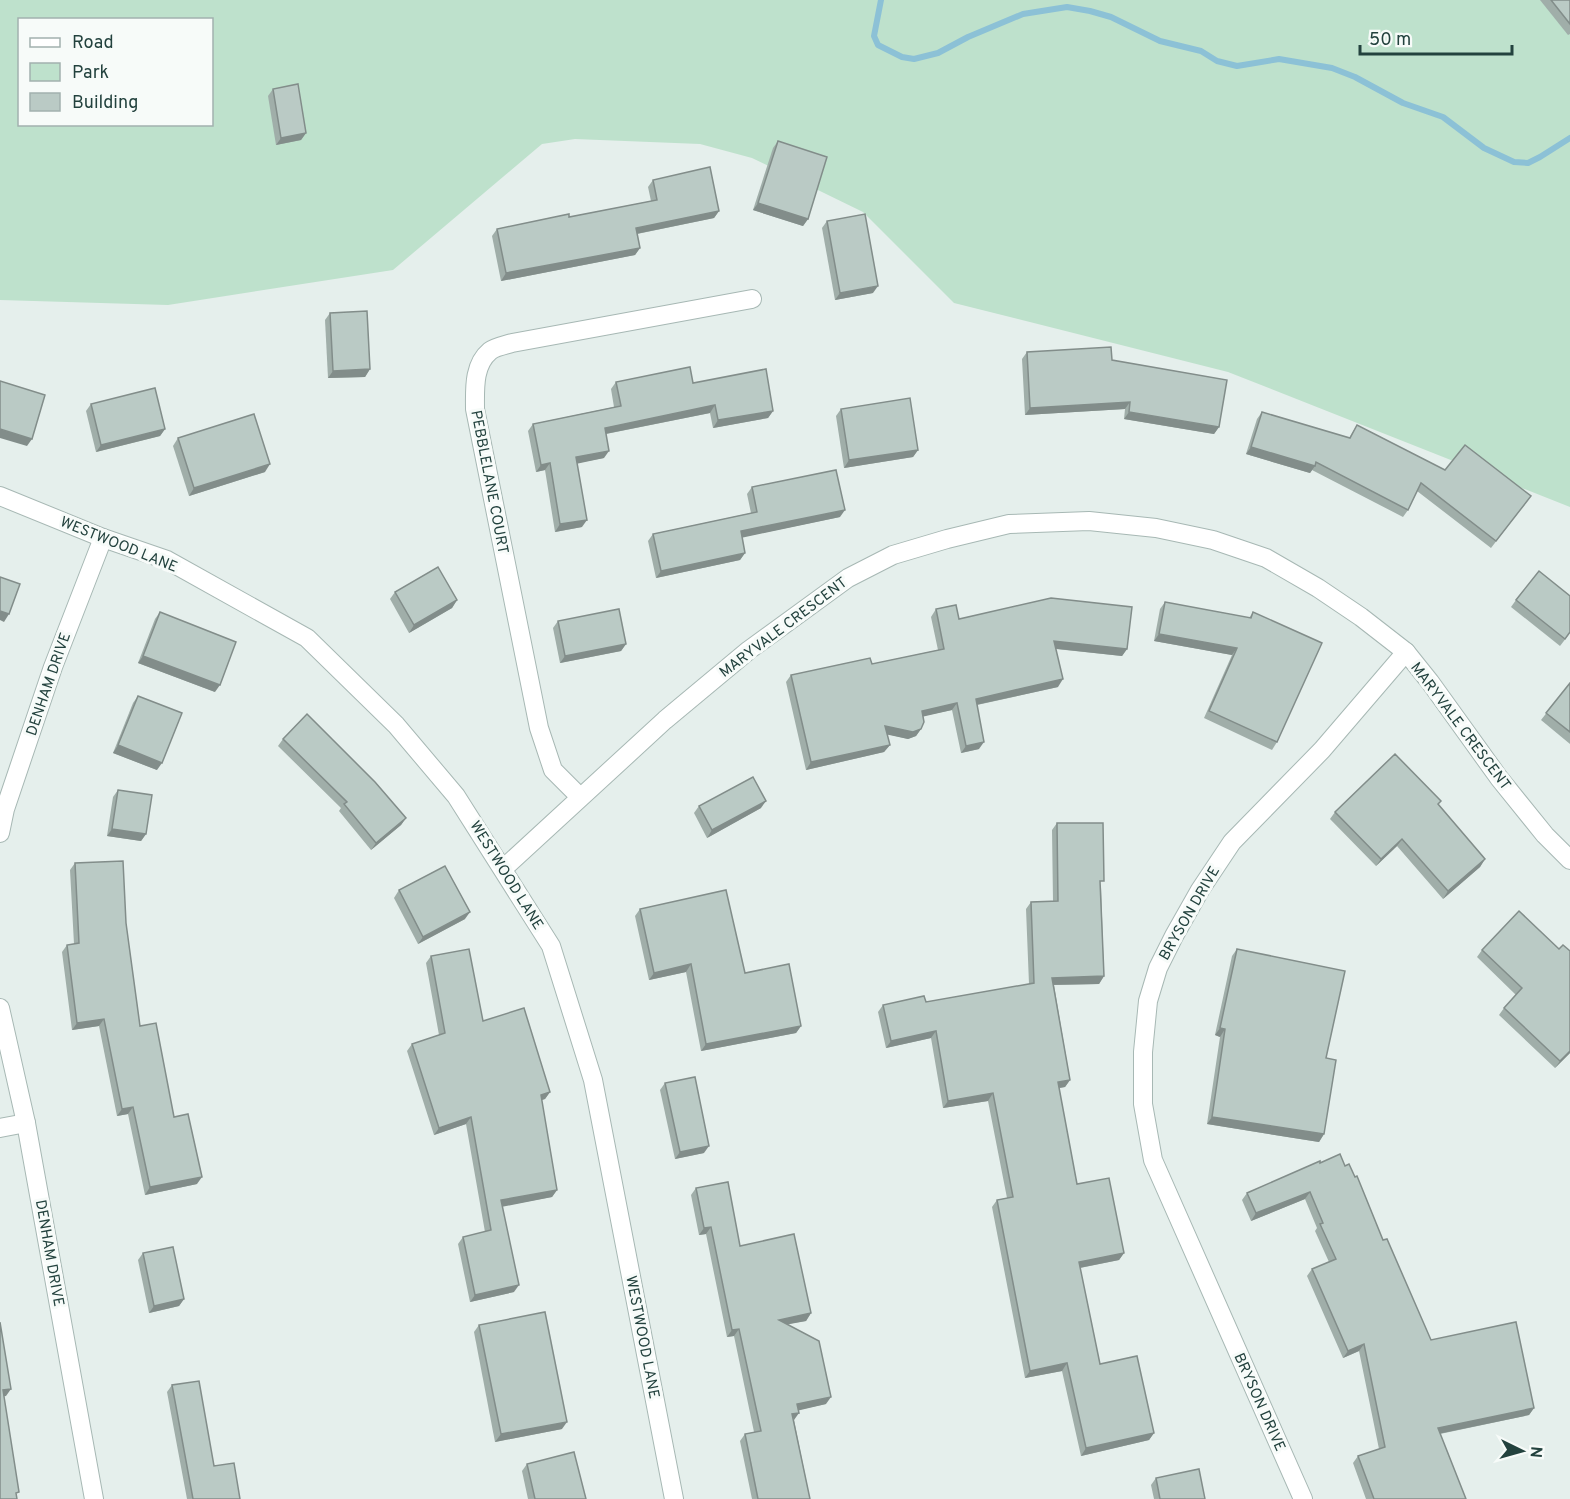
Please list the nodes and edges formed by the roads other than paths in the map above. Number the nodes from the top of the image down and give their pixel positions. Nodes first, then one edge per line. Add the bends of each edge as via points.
1 (752, 299) dead end
2 (0, 496) edge
3 (102, 538) junction
4 (1406, 652) junction
5 (580, 797) junction
6 (0, 833) edge
7 (1570, 860) edge
8 (502, 869) junction
9 (0, 1008) edge
10 (26, 1123) junction
11 (0, 1128) edge
12 (94, 1499) edge
13 (674, 1499) edge
14 (1304, 1499) edge

1 - 5 street, PEBBLELANE COURT via 512,343 490,350 480,364 474,385 475,410 539,728 553,770
2 - 3 street, WESTWOOD LANE
3 - 6 street, DENHAM DRIVE via 53,667
3 - 8 street, WESTWOOD LANE via 167,560 307,638 396,725 456,796
4 - 5 street, MARYVALE CRESCENT via 1318,588 1266,558 1213,540 1156,528 1089,521 1010,524 893,555 848,578 749,650
4 - 7 street, MARYVALE CRESCENT via 1499,778
4 - 14 street, BRYSON DRIVE via 1322,750 1232,842 1174,936 1148,1001 1143,1104 1153,1160
5 - 8 street, MARYVALE CRESCENT
8 - 13 street, WESTWOOD LANE via 551,946 594,1080
9 - 10 street, DENHAM DRIVE
10 - 11 street
10 - 12 street, DENHAM DRIVE

